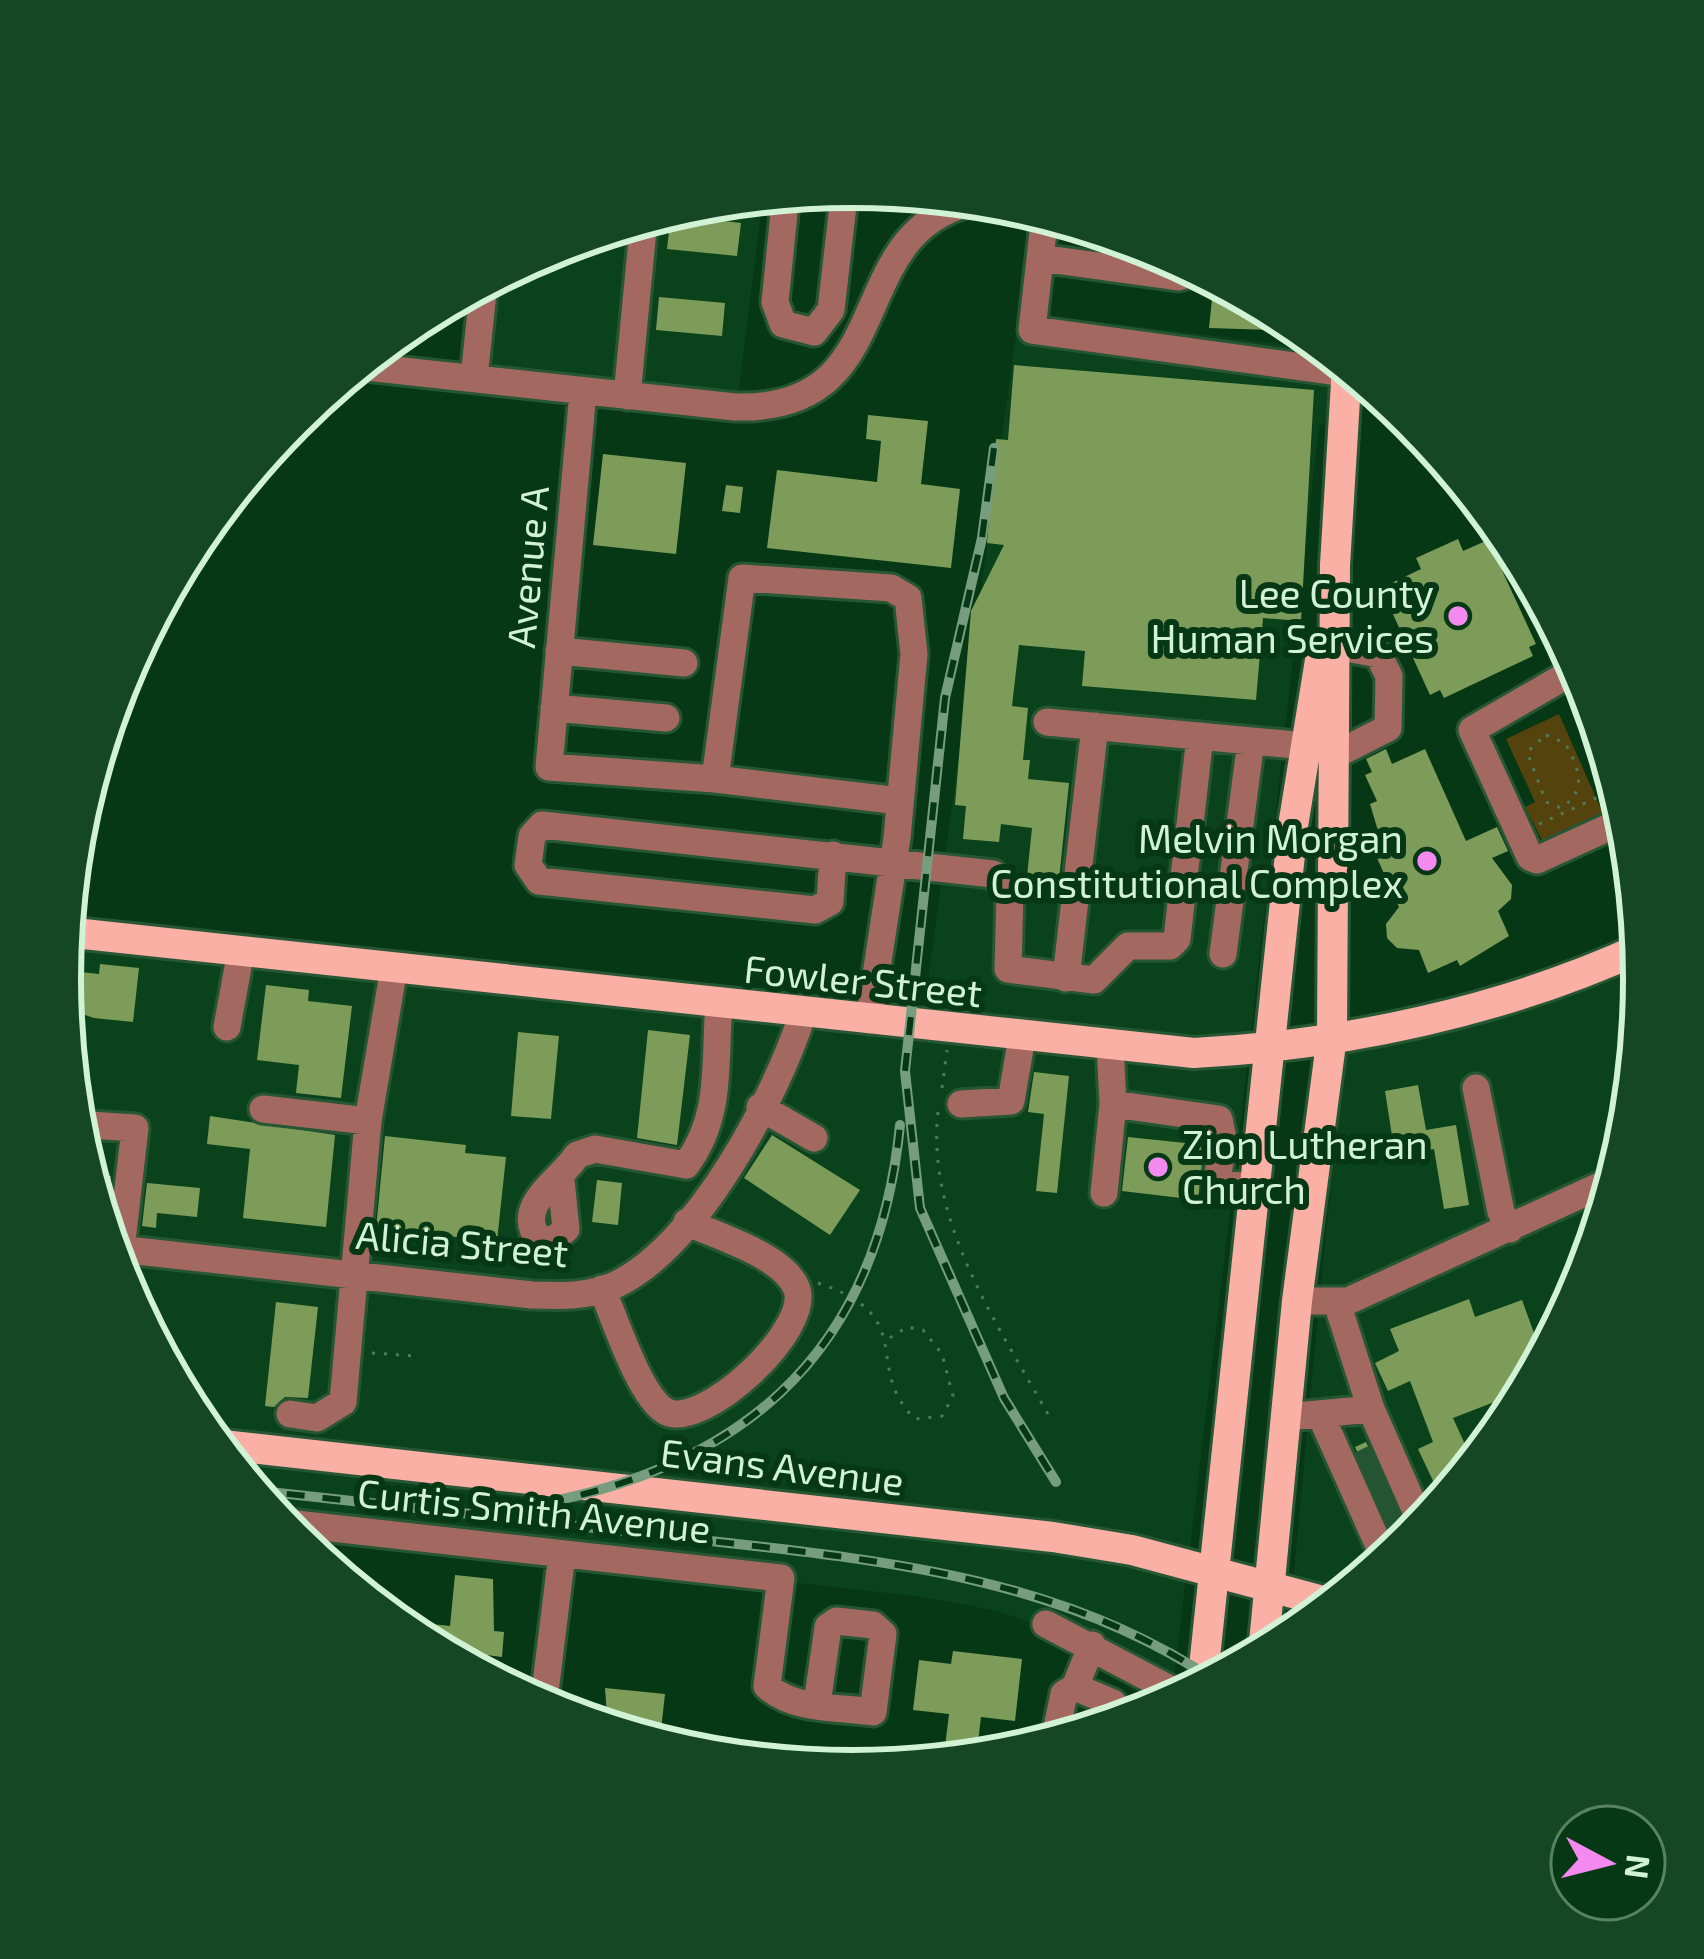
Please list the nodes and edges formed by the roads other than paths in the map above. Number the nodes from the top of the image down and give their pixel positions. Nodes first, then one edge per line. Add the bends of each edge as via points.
1 (843, 208) edge
2 (784, 212) edge
3 (929, 213) edge
4 (1043, 233) edge
5 (642, 238) edge
6 (1040, 257) junction
7 (1165, 275) edge
8 (482, 304) edge
9 (382, 369) edge
10 (1322, 369) edge
11 (473, 378) junction
12 (1348, 390) edge
13 (584, 392) junction
14 (627, 396) junction
15 (1335, 565) junction
16 (1336, 646) junction
17 (559, 652) junction
18 (684, 663) dead end
19 (1561, 678) edge
20 (554, 708) junction
21 (666, 718) dead end
22 (1047, 722) dead end
23 (1095, 726) junction
24 (1200, 736) junction
25 (1251, 741) junction
26 (1306, 746) junction
27 (1337, 754) junction
28 (716, 779) junction
29 (899, 801) junction
30 (1608, 828) edge
31 (833, 855) junction
32 (894, 862) junction
33 (83, 934) edge
34 (241, 951) junction
35 (1333, 951) junction
36 (1223, 954) dead end
37 (1622, 955) edge
38 (394, 968) junction
39 (1066, 978) junction
40 (718, 1004) junction
41 (803, 1013) junction
42 (869, 1020) junction
43 (227, 1027) dead end
44 (1332, 1036) junction
45 (1022, 1037) junction
46 (1110, 1045) junction
47 (1271, 1048) junction
48 (1476, 1088) dead end
49 (951, 1095) road end
50 (1113, 1104) junction
51 (760, 1107) junction
52 (263, 1109) dead end
53 (368, 1121) junction
54 (95, 1125) edge
55 (814, 1138) dead end
56 (686, 1165) junction
57 (561, 1180) dead end
58 (713, 1186) junction
59 (1256, 1187) junction
60 (1594, 1189) edge
61 (1104, 1193) dead end
62 (120, 1220) edge
63 (687, 1222) junction
64 (1510, 1228) junction
65 (131, 1251) edge
66 (350, 1274) junction
67 (602, 1289) junction
68 (1298, 1301) junction
69 (1337, 1303) junction
70 (1371, 1409) junction
71 (290, 1414) dead end
72 (1321, 1416) junction
73 (1286, 1418) junction
74 (238, 1447) edge
75 (1384, 1499) edge
76 (307, 1525) edge
77 (562, 1554) junction
78 (1214, 1573) junction
79 (1270, 1588) junction
80 (1311, 1598) edge
81 (1046, 1624) dead end
82 (1266, 1630) edge
83 (1092, 1646) junction
84 (1204, 1665) edge
85 (1163, 1685) edge
86 (546, 1687) edge
87 (1075, 1688) junction
88 (817, 1704) dead end
89 (1113, 1705) edge
90 (1058, 1722) edge

1 - 2 street via 831,310 814,332 783,324 775,302
3 - 14 street via 896,252 856,347 808,394 760,408
4 - 6 street
5 - 14 street
6 - 7 street
6 - 10 street via 1032,330
8 - 11 street
9 - 11 street
11 - 13 street
12 - 15 main road
13 - 14 street
13 - 17 street, Avenue A
15 - 16 main road
15 - 26 main road
16 - 27 main road
16 - 27 street via 1378,654 1390,676 1388,728
17 - 18 street
17 - 20 street, Avenue A
19 - 30 street via 1472,730 1530,857
20 - 21 street
20 - 28 street, Avenue A via 549,766
22 - 23 street
23 - 24 street
23 - 39 street
24 - 25 street
24 - 39 street via 1177,940 1128,946 1094,980
25 - 26 street
25 - 36 street
26 - 35 main road via 1319,750 1326,766 1323,920
26 - 47 main road
27 - 35 main road
28 - 29 street
28 - 29 street via 742,578 891,588 908,598 914,654
29 - 32 street
31 - 31 street via 542,825 528,866 539,881 815,910 830,902
31 - 32 street
32 - 39 street via 993,874 1010,893 1008,969
32 - 42 street
33 - 34 main road, Fowler Street
34 - 38 main road, Fowler Street
34 - 43 street
35 - 44 main road
37 - 44 main road, Fowler Street via 1467,1009
38 - 40 main road, Fowler Street
38 - 53 street
40 - 41 main road, Fowler Street
40 - 56 street via 718,1091 702,1144
41 - 42 main road, Fowler Street
41 - 51 street, Alicia Street
42 - 45 main road, Fowler Street
44 - 47 main road, Fowler Street
44 - 68 main road
45 - 46 main road, Fowler Street
45 - 49 street via 1011,1101
46 - 47 main road, Fowler Street via 1194,1053
46 - 50 street
47 - 59 main road
48 - 64 street
50 - 59 street via 1219,1119 1216,1183
50 - 61 street
51 - 55 street
51 - 58 street, Alicia Street
52 - 53 street
53 - 66 street
54 - 62 street via 135,1128
56 - 57 street via 595,1149 577,1155
56 - 58 street
58 - 63 street, Alicia Street
59 - 78 main road
60 - 64 street
63 - 67 street, Alicia Street via 650,1261
63 - 67 street via 788,1273 800,1292 782,1344 716,1400 677,1415 663,1410
64 - 69 street
65 - 66 street, Alicia Street
66 - 67 street, Alicia Street via 564,1297
66 - 71 street via 343,1402 317,1418
68 - 69 street
68 - 73 main road
69 - 70 street
70 - 72 street
70 - 75 street
72 - 73 street
72 - 75 street
73 - 79 main road
74 - 78 main road, Evans Avenue via 1053,1537
76 - 77 street, Curtis Smith Avenue
77 - 86 street
77 - 88 street, Curtis Smith Avenue via 781,1578 767,1686 781,1700
78 - 79 main road, Evans Avenue
78 - 84 main road
79 - 80 main road, Evans Avenue
79 - 82 main road
81 - 83 street
83 - 85 street
83 - 87 street
87 - 89 street
87 - 90 street via 1064,1694

